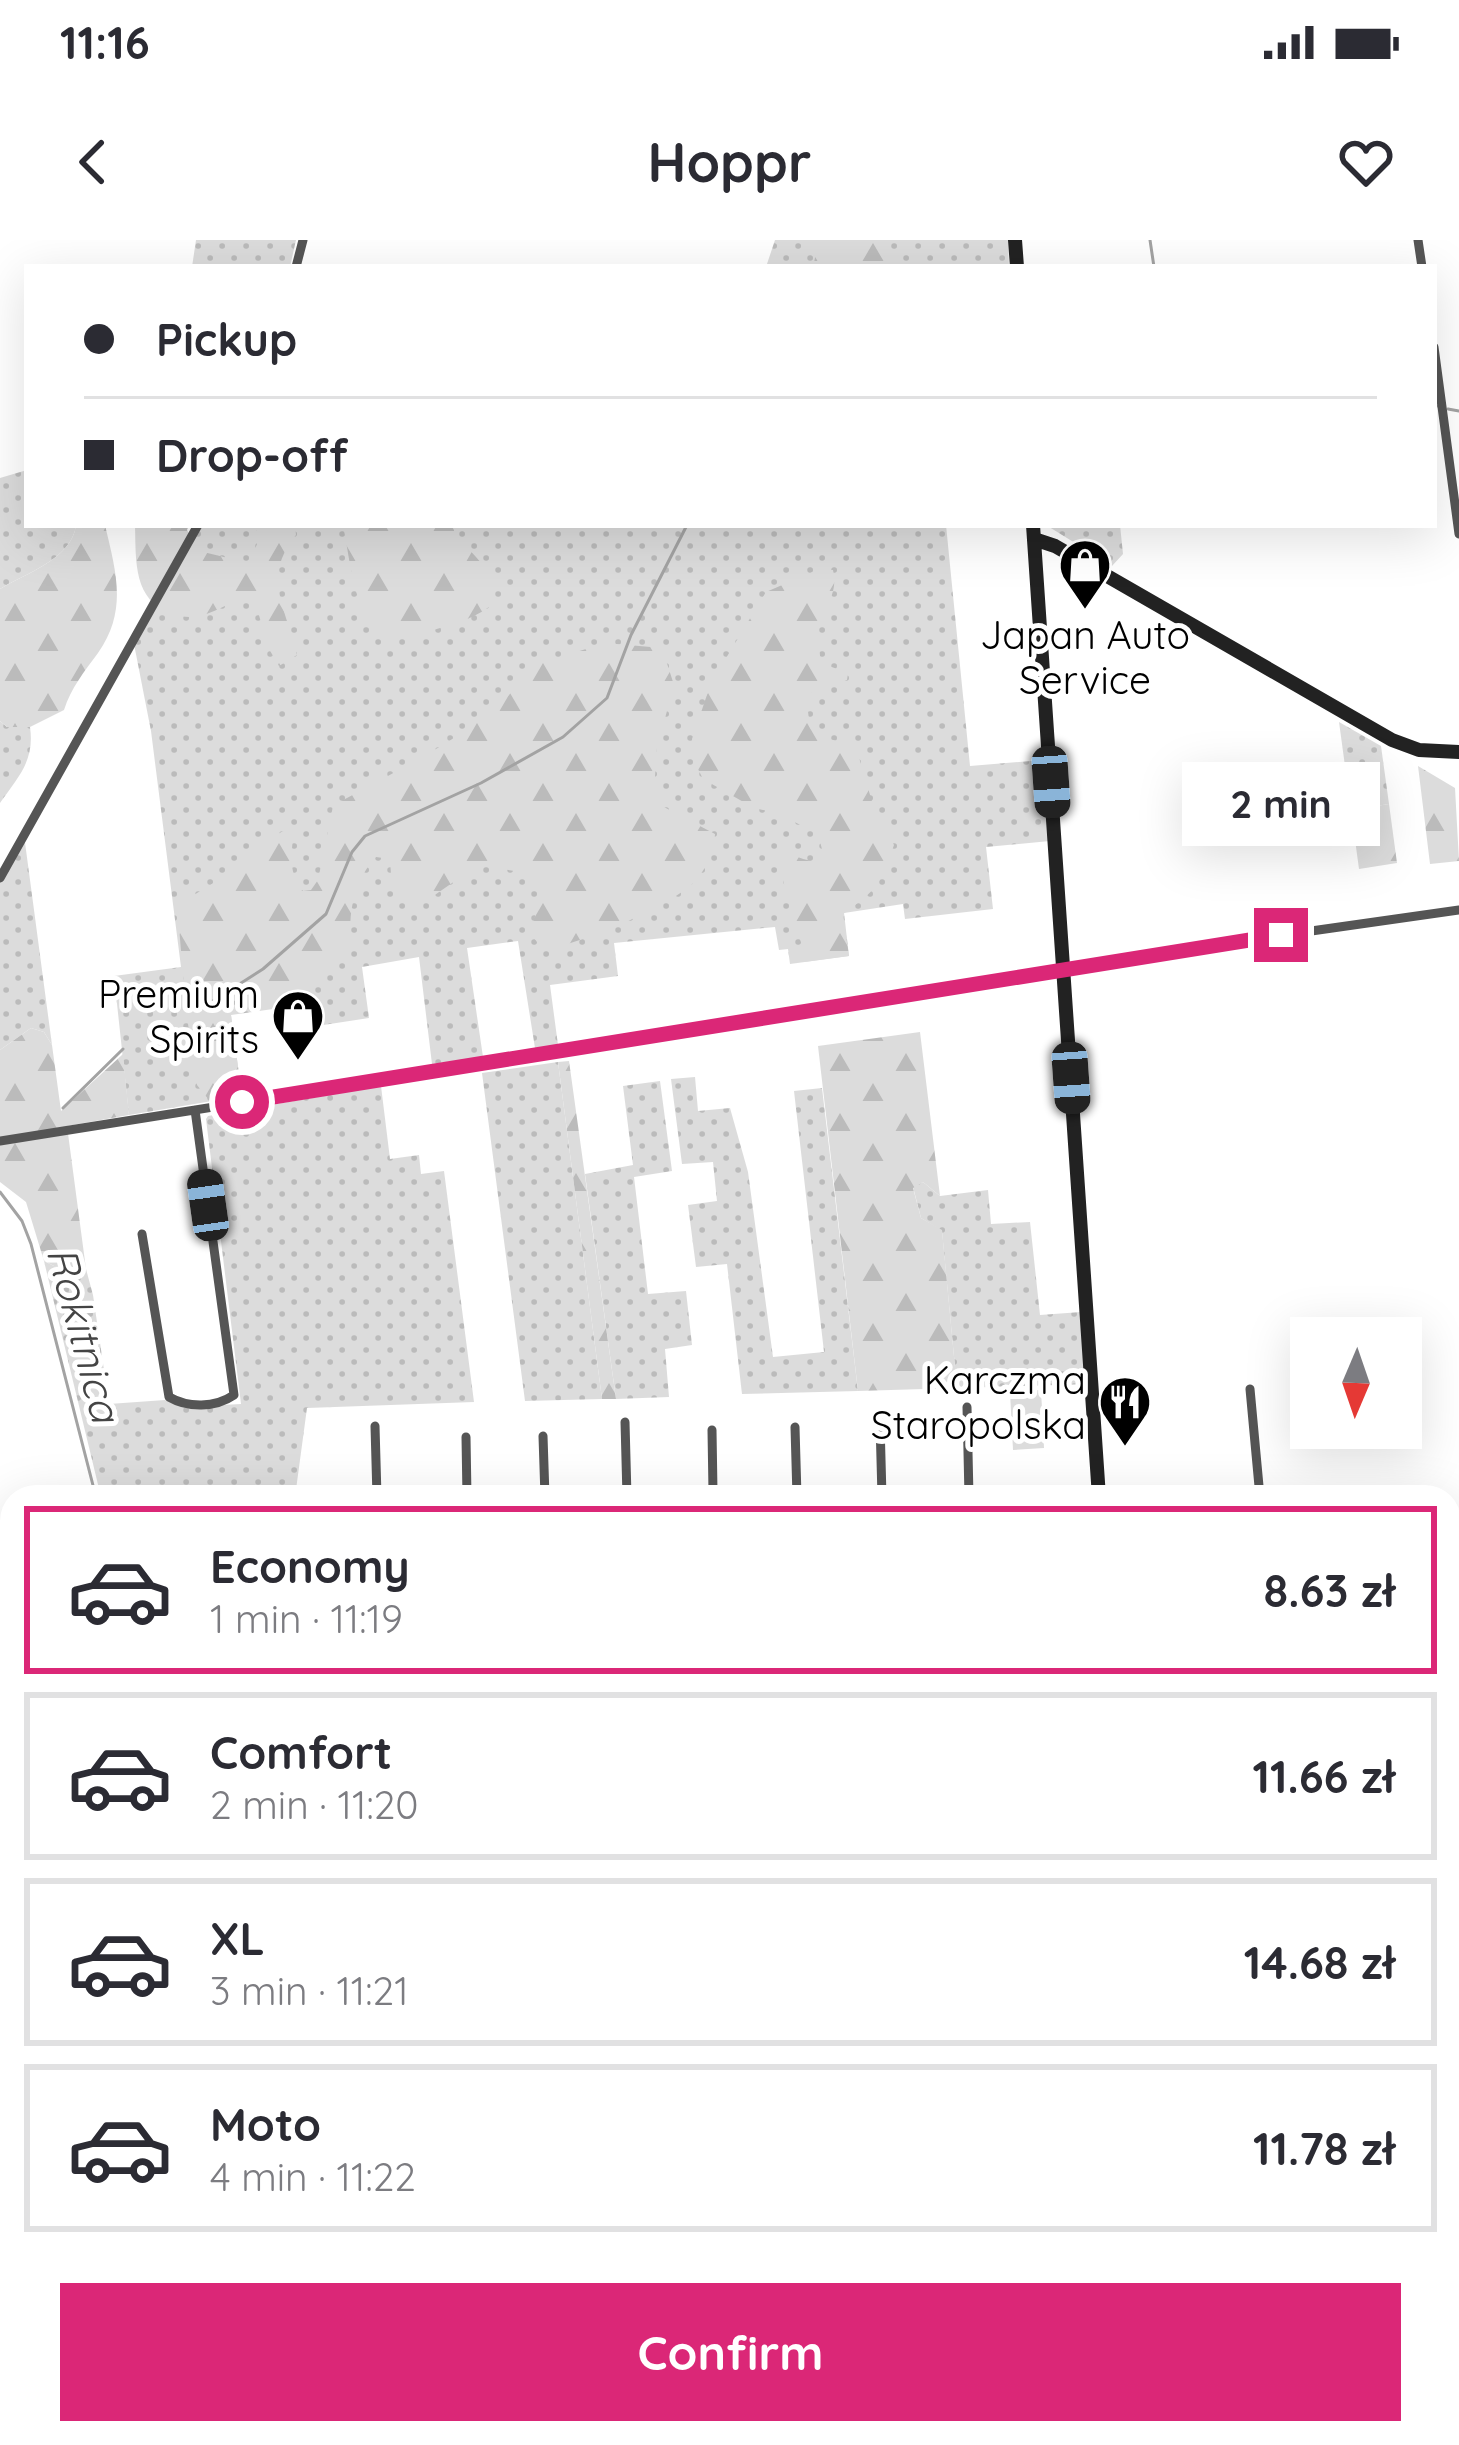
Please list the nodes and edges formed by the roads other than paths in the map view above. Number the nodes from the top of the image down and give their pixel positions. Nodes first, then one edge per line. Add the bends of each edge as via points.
1 (1437, 369) edge
2 (196, 528) edge
3 (1034, 532) edge
4 (1459, 533) edge
5 (1459, 752) edge
6 (0, 878) edge
7 (1459, 910) edge
8 (1064, 972) junction
9 (195, 1110) junction
10 (0, 1141) edge
11 (142, 1234) dead end
12 (1250, 1389) dead end
13 (967, 1407) dead end
14 (625, 1422) dead end
15 (880, 1422) dead end
16 (375, 1426) dead end
17 (795, 1426) dead end
18 (712, 1430) dead end
19 (543, 1436) dead end
20 (466, 1437) dead end
21 (377, 1485) edge
22 (467, 1485) edge
23 (545, 1485) edge
24 (627, 1485) edge
25 (713, 1485) edge
26 (797, 1485) edge
27 (882, 1485) edge
28 (969, 1485) edge
29 (1098, 1485) edge
30 (1259, 1485) edge

1 - 4 street
2 - 6 street
3 - 5 street via 1392,740
3 - 8 street
7 - 8 street
8 - 9 street
8 - 29 street
9 - 10 street
9 - 11 street via 234,1395 224,1401 181,1404 169,1396
12 - 30 street
13 - 28 street
14 - 24 street
15 - 27 street
16 - 21 street
17 - 26 street
18 - 25 street
19 - 23 street
20 - 22 street

